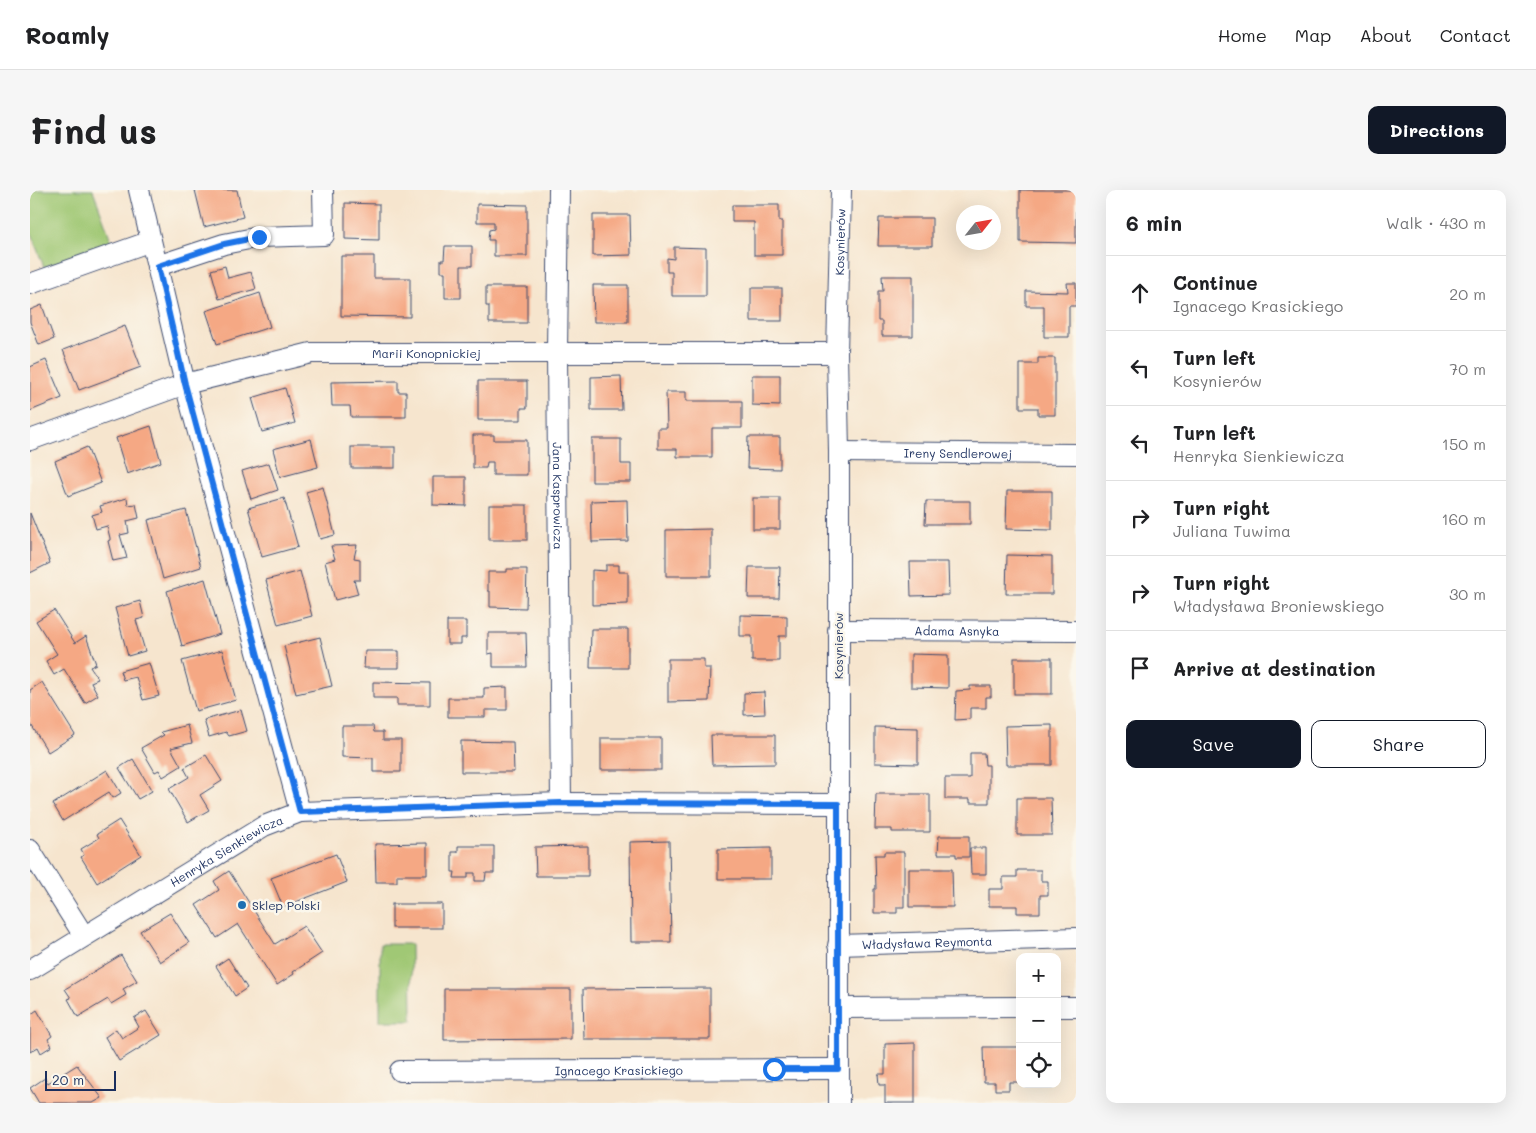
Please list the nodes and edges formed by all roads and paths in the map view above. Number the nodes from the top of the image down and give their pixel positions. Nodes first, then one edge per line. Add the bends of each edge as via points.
1 (139, 190) edge
2 (324, 190) edge
3 (559, 190) edge
4 (841, 190) edge
5 (151, 241) junction
6 (158, 266) junction
7 (30, 284) edge
8 (557, 353) junction
9 (837, 353) junction
10 (185, 384) junction
11 (30, 440) edge
12 (839, 452) junction
13 (1076, 454) edge
14 (838, 630) junction
15 (1076, 631) edge
16 (561, 803) junction
17 (838, 804) junction
18 (300, 812) junction
19 (30, 850) edge
20 (84, 936) junction
21 (1076, 938) edge
22 (838, 945) junction
23 (30, 970) edge
24 (1016, 1007) edge
25 (1061, 1007) edge
26 (1076, 1007) edge
27 (839, 1008) junction
28 (838, 1069) junction
29 (400, 1071) dead end
30 (839, 1103) edge

1 - 5 street
2 - 6 street via 324,235 259,237 224,244
3 - 8 street, Jana Kasprowicza
4 - 9 street, Kosynierów
5 - 6 street
5 - 7 street
6 - 10 street
8 - 9 street, Marii Konopnickiej
8 - 10 street, Marii Konopnickiej via 311,354
8 - 16 street, Jana Kasprowicza
9 - 12 street, Kosynierów
10 - 11 street, Marii Konopnickiej
10 - 18 street
12 - 13 street, Ireny Sendlerowej
12 - 14 street, Kosynierów
14 - 15 street, Adama Asnyka
14 - 17 street, Kosynierów
16 - 17 street, Henryka Sienkiewicza
16 - 18 street, Henryka Sienkiewicza
17 - 22 street, Kosynierów
18 - 20 street, Henryka Sienkiewicza via 264,826
19 - 20 street
20 - 23 street, Henryka Sienkiewicza
21 - 22 street, Władysława Reymonta
22 - 27 street, Kosynierów
24 - 27 street
25 - 26 street
27 - 28 street, Kosynierów
28 - 29 street, Ignacego Krasickiego
28 - 30 street, Kosynierów

